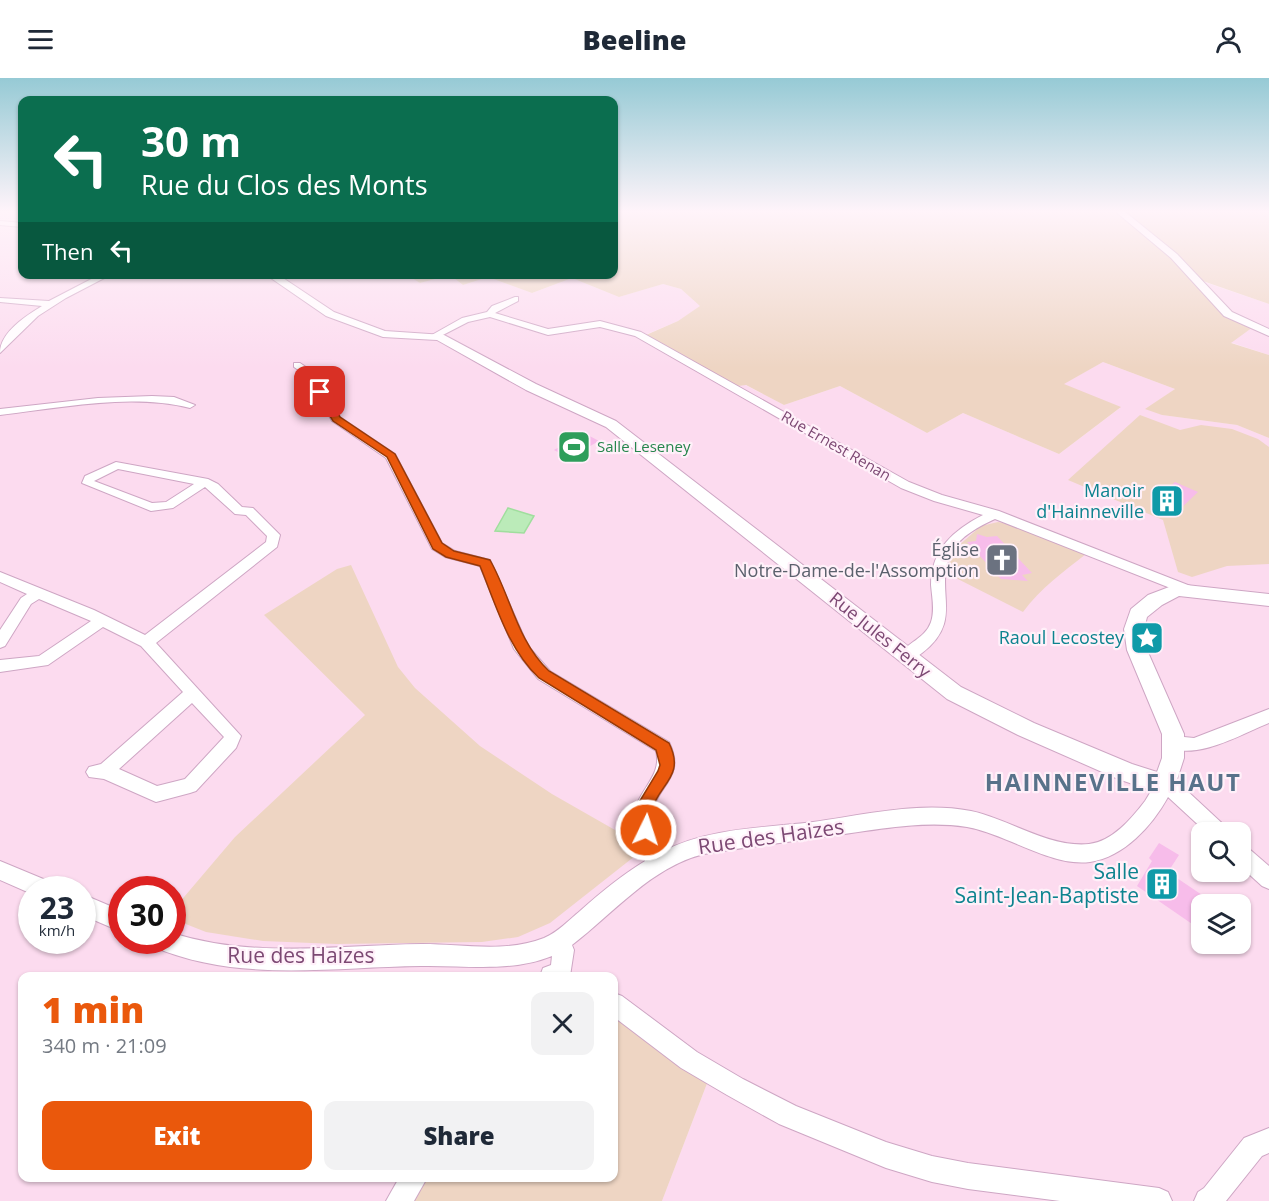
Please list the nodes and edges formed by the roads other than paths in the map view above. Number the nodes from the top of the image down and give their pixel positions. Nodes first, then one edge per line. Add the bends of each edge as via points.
1 (1180, 263) edge
2 (98, 279) edge
3 (277, 279) edge
4 (515, 298) dead end
5 (0, 300) edge
6 (51, 304) junction
7 (490, 314) junction
8 (1269, 333) edge
9 (434, 336) junction
10 (0, 350) edge
11 (297, 365) dead end
12 (190, 405) dead end
13 (0, 412) edge
14 (204, 482) junction
15 (995, 514) junction
16 (0, 577) edge
17 (1188, 590) junction
18 (38, 593) junction
19 (1269, 600) edge
20 (102, 621) junction
21 (0, 642) edge
22 (146, 642) junction
23 (907, 656) junction
24 (0, 666) edge
25 (193, 693) junction
26 (1269, 716) edge
27 (1174, 743) junction
28 (1165, 785) junction
29 (1207, 822) edge
30 (1251, 863) edge
31 (656, 864) junction
32 (0, 870) edge
33 (18, 878) edge
34 (1269, 879) edge
35 (560, 941) junction
36 (186, 947) edge
37 (562, 972) edge
38 (618, 1008) edge
39 (1269, 1140) edge
40 (411, 1182) edge
41 (399, 1201) edge
42 (1159, 1201) edge
43 (1207, 1201) edge

1 - 8 street via 1228,314
2 - 6 street
3 - 9 street via 316,307 378,333
4 - 7 street
5 - 6 street
6 - 10 street via 14,333
7 - 9 street via 465,320
7 - 15 street, Rue Ernest Renan via 548,332 600,324 638,334 905,485
9 - 23 street, Rue Jules Ferry via 615,427
11 - 31 street via 310,374 336,418 392,456 437,546 450,554 485,563 515,636 531,662 544,675 663,747 667,755 665,773 642,817
12 - 13 street via 142,399
14 - 14 street via 170,505 151,507 88,483 116,465
14 - 22 street via 238,511 249,511 274,534 272,544
15 - 17 street, Rue Ernest Renan
15 - 23 street via 976,523 947,549 941,564 941,611 936,631
16 - 18 street
17 - 19 street
17 - 27 street via 1171,592 1155,600 1138,614 1134,629 1140,661 1171,724
18 - 20 street
18 - 21 street via 26,601
20 - 22 street
20 - 24 street via 43,662
22 - 25 street
23 - 28 street, Rue Jules Ferry via 964,700
25 - 25 street via 233,736 190,785 156,794 100,772
26 - 27 street via 1194,745
27 - 28 street
28 - 29 street
28 - 31 street, Rue des Haizes via 1136,825 1110,846 1088,853 1052,846 973,820 916,818 706,845
30 - 34 street
31 - 35 street, Rue des Haizes
32 - 33 street
35 - 36 street, Rue des Haizes via 499,956 286,960 239,958
35 - 37 street
38 - 42 street via 689,1060 735,1087 788,1115 886,1155 968,1176
39 - 43 street via 1252,1147
40 - 41 street

